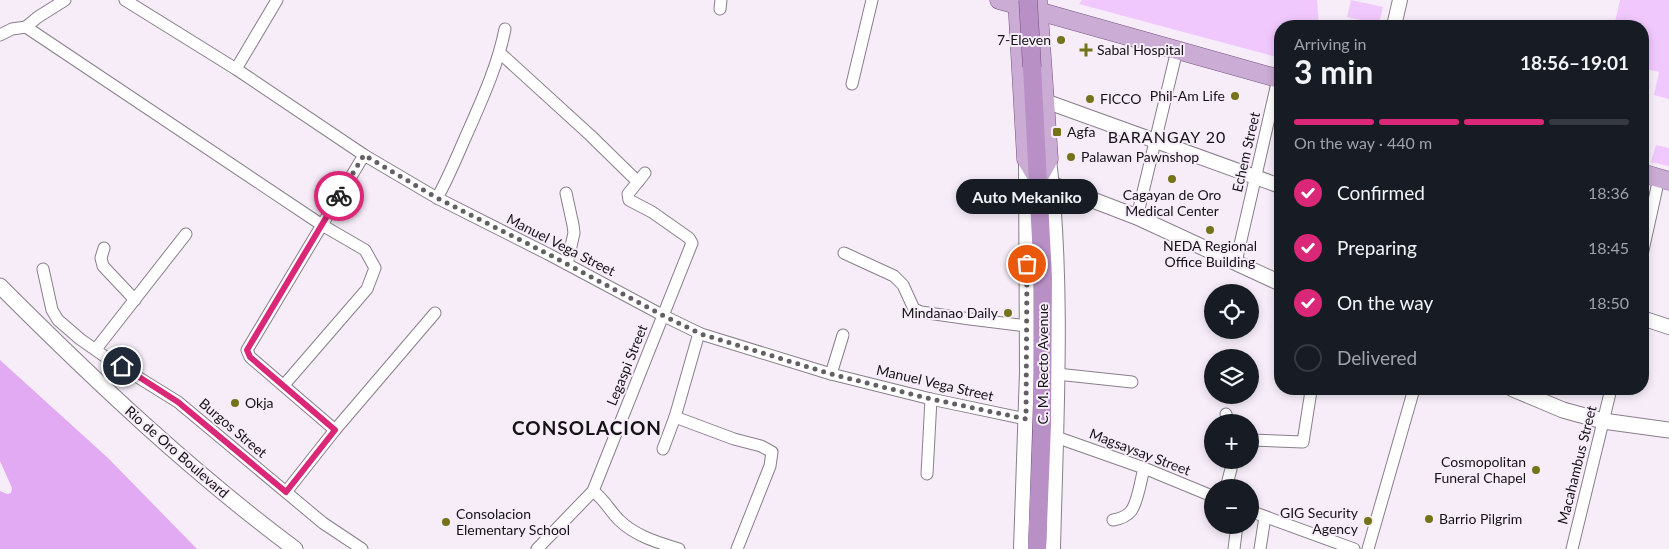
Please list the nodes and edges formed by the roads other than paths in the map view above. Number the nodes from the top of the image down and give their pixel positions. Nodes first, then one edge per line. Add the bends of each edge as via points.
1 (65, 0) edge
2 (125, 0) edge
3 (277, 0) edge
4 (872, 0) edge
5 (999, 0) edge
6 (1400, 0) edge
7 (1028, 3) edge
8 (1062, 17) junction
9 (1395, 20) edge
10 (26, 27) junction
11 (505, 29) dead end
12 (0, 35) edge
13 (1177, 50) junction
14 (500, 53) junction
15 (1037, 63) junction
16 (236, 70) junction
17 (1274, 78) edge
18 (852, 84) dead end
19 (1274, 99) edge
20 (1045, 101) junction
21 (1155, 141) junction
22 (364, 155) junction
23 (1026, 160) junction
24 (1255, 177) junction
25 (1657, 177) edge
26 (1045, 182) junction
27 (1274, 184) edge
28 (566, 193) dead end
29 (437, 198) junction
30 (1137, 218) junction
31 (1649, 219) edge
32 (322, 225) junction
33 (186, 234) dead end
34 (104, 248) dead end
35 (844, 253) dead end
36 (1236, 262) junction
37 (567, 264) junction
38 (43, 269) dead end
39 (1274, 280) edge
40 (0, 286) edge
41 (135, 300) junction
42 (435, 313) dead end
43 (664, 316) junction
44 (1649, 321) edge
45 (1027, 326) junction
46 (1669, 328) edge
47 (699, 333) junction
48 (843, 335) dead end
49 (96, 349) junction
50 (831, 374) junction
51 (1057, 374) junction
52 (1132, 382) dead end
53 (284, 386) junction
54 (1311, 395) edge
55 (1412, 395) edge
56 (1527, 395) edge
57 (1610, 395) edge
58 (931, 399) junction
59 (675, 418) junction
60 (1026, 419) junction
61 (1603, 421) junction
62 (335, 430) junction
63 (1669, 430) edge
64 (1056, 437) junction
65 (1259, 440) edge
66 (663, 449) dead end
67 (1144, 468) junction
68 (927, 474) dead end
69 (593, 491) junction
70 (286, 492) junction
71 (1204, 493) edge
72 (1259, 515) edge
73 (1265, 517) junction
74 (1113, 520) dead end
75 (1235, 534) edge
76 (295, 549) edge
77 (362, 549) edge
78 (537, 549) edge
79 (679, 549) edge
80 (737, 549) edge
81 (1021, 549) edge
82 (1038, 549) edge
83 (1053, 549) edge
84 (1234, 549) edge
85 (1260, 549) edge
86 (1354, 549) edge
87 (1368, 549) edge
88 (1572, 549) edge

1 - 10 street
2 - 16 street, Manuel Vega Street
3 - 16 street
4 - 18 street
5 - 7 main road
6 - 9 street
7 - 8 main road
7 - 15 highway, C. M. Recto Avenue, bridge
7 - 23 main road, C. M. Recto Avenue
8 - 13 main road
8 - 15 main road
10 - 12 street
10 - 32 street
11 - 14 street
13 - 17 main road
13 - 21 street
14 - 29 street
14 - 43 street, Legaspi Street via 590,135 642,177 628,194 629,200 652,212 692,243
15 - 20 main road, C. M. Recto Avenue
15 - 26 highway, C. M. Recto Avenue
16 - 22 street, Manuel Vega Street
19 - 24 street, Echem Street
20 - 21 street
20 - 26 main road, C. M. Recto Avenue via 1049,159
21 - 24 street
21 - 30 street
22 - 29 street, Manuel Vega Street
22 - 32 street
23 - 26 main road, C. M. Recto Avenue
23 - 45 street
24 - 27 street
24 - 36 street, Echem Street
25 - 31 street
26 - 30 main road
26 - 51 street via 1058,276
26 - 82 highway, C. M. Recto Avenue
28 - 37 street via 574,224
29 - 37 street, Manuel Vega Street
30 - 36 main road
32 - 53 street via 247,350 250,357
32 - 53 street via 366,250 375,268 367,289
33 - 41 street
34 - 41 street via 103,266
35 - 45 street via 894,276 903,284 914,309 921,312
36 - 39 main road
37 - 43 street, Manuel Vega Street
38 - 49 street, Burgos Street via 52,310 58,320
40 - 76 main road, Rio de Oro Boulevard via 188,465
41 - 49 street
42 - 62 street
43 - 47 street, Manuel Vega Street
43 - 69 street, Legaspi Street
44 - 46 street
45 - 60 street
47 - 50 street, Manuel Vega Street
47 - 59 street
48 - 50 street
49 - 70 street, Burgos Street via 178,402
50 - 58 street, Manuel Vega Street
51 - 52 street
51 - 64 street
53 - 62 street
54 - 65 street via 1302,442
55 - 87 street
56 - 61 main road via 1563,410
57 - 61 street, Macahambus Street
58 - 60 street, Manuel Vega Street
58 - 68 street
59 - 66 street
59 - 80 street via 772,452 770,466
60 - 81 street
61 - 63 main road
61 - 88 street, Macahambus Street
62 - 70 street
64 - 67 street, Magsaysay Street
64 - 83 street
67 - 71 street, Magsaysay Street
67 - 74 street via 1131,511
69 - 78 street, Legaspi Street
69 - 79 street via 629,529
70 - 77 street, Burgos Street via 323,523
72 - 73 street
73 - 85 street
73 - 86 street
75 - 84 street

